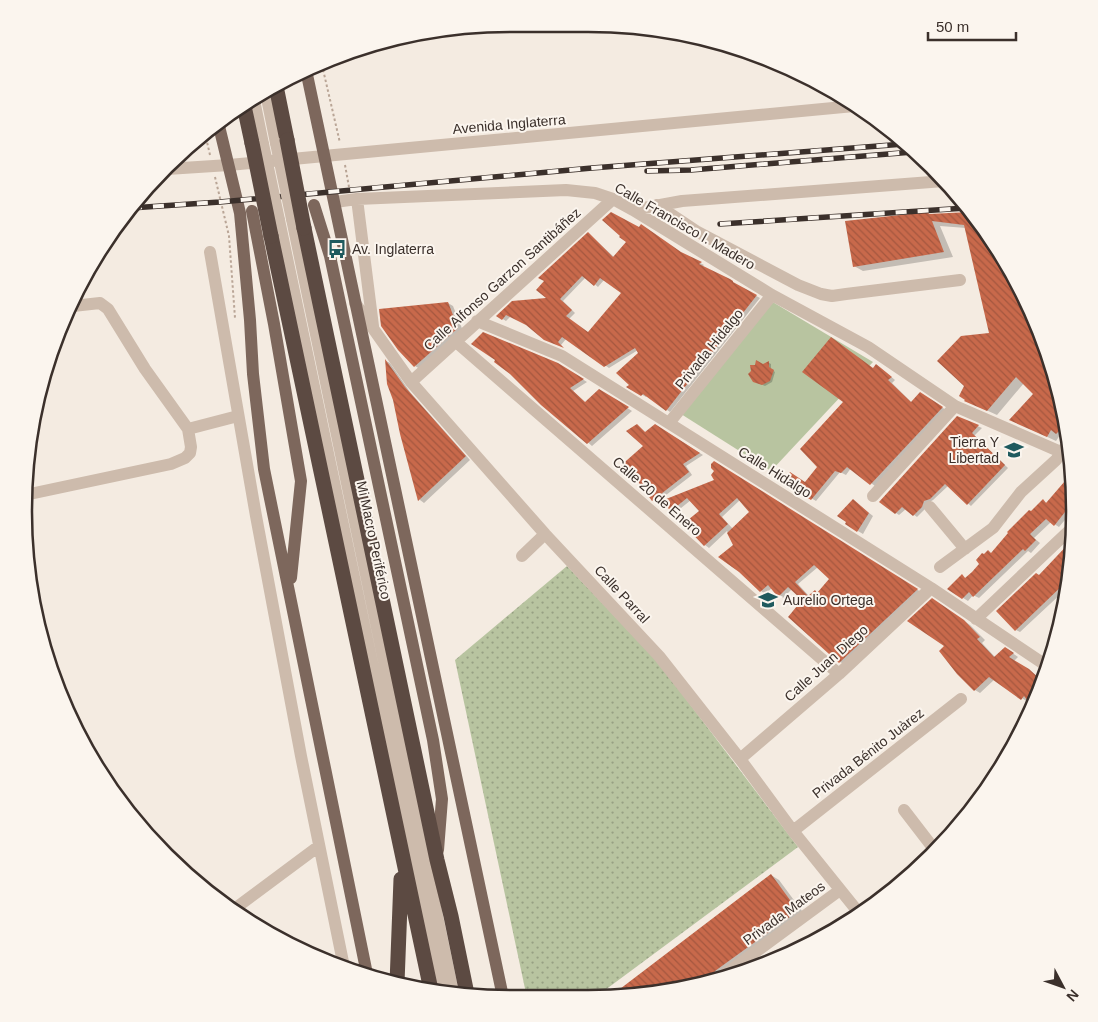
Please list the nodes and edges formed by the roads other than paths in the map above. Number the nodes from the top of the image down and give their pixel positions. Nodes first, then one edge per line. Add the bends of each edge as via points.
1 (308, 78) edge
2 (275, 95) edge
3 (267, 100) edge
4 (256, 106) edge
5 (843, 107) edge
6 (248, 111) edge
7 (220, 131) edge
8 (270, 143) junction
9 (325, 156) junction
10 (229, 165) junction
11 (178, 168) edge
12 (933, 182) edge
13 (612, 199) junction
14 (357, 200) junction
15 (335, 202) junction
16 (314, 205) junction
17 (657, 205) junction
18 (633, 210) junction
19 (246, 212) junction
20 (292, 222) junction
21 (210, 252) dead end
22 (960, 280) dead end
23 (772, 295) junction
24 (355, 303) junction
25 (79, 305) edge
26 (477, 321) junction
27 (374, 331) junction
28 (456, 341) junction
29 (411, 382) junction
30 (955, 406) junction
31 (238, 416) junction
32 (669, 423) junction
33 (188, 429) junction
34 (1061, 448) edge
35 (1062, 455) edge
36 (33, 493) edge
37 (873, 496) dead end
38 (930, 507) dead end
39 (546, 534) junction
40 (1064, 535) edge
41 (965, 549) junction
42 (522, 556) dead end
43 (940, 567) dead end
44 (414, 577) junction
45 (931, 588) junction
46 (289, 590) junction
47 (976, 619) junction
48 (412, 646) junction
49 (1041, 662) edge
50 (839, 674) junction
51 (961, 699) dead end
52 (740, 759) junction
53 (904, 810) dead end
54 (793, 831) junction
55 (930, 844) edge
56 (319, 846) junction
57 (402, 858) junction
58 (437, 860) junction
59 (840, 890) junction
60 (243, 907) edge
61 (855, 908) edge
62 (342, 958) edge
63 (738, 965) edge
64 (365, 967) edge
65 (397, 975) edge
66 (429, 982) edge
67 (441, 984) edge
68 (451, 985) edge
69 (465, 987) edge
70 (501, 989) edge

1 - 9 main road
2 - 8 highway
3 - 8 street, Mi Macro Periférico
4 - 8 street, Mi Macro Periférico
5 - 9 street, Avenida Inglaterra
6 - 8 highway
7 - 10 main road
8 - 20 highway, bridge
8 - 20 street, Mi Macro Periférico, bridge
8 - 57 highway, bridge via 270,236
9 - 10 street, Avenida Inglaterra
9 - 15 main road
10 - 11 street, Avenida Inglaterra
10 - 19 main road
12 - 17 street
13 - 14 street, Calle Francisco I. Madero via 595,193 566,190
13 - 18 street, Calle Francisco I. Madero
13 - 26 street, Calle Alfonso Garzon Santibáñez
14 - 15 street, Calle Francisco I. Madero
14 - 27 street
15 - 16 main road, Calle Francisco I. Madero
15 - 24 main road
16 - 19 main road, Calle Francisco I. Madero
16 - 48 main road via 330,256
17 - 18 street
17 - 22 street via 696,231 820,294 839,295
18 - 23 street, Calle Francisco I. Madero
19 - 46 main road via 258,429
19 - 46 main road via 274,324 301,481
20 - 58 highway
20 - 67 street, Mi Macro Periférico
20 - 68 street, Mi Macro Periférico
21 - 31 street
23 - 30 street, Calle Francisco I. Madero via 868,347
23 - 32 street, Privada Hidalgo
24 - 27 street, Calle Parral
24 - 44 main road
25 - 33 street via 100,303 108,309
26 - 28 street, Calle Alfonso Garzon Santibáñez
26 - 32 street, Calle Hidalgo via 562,356
27 - 29 street, Calle Parral
28 - 29 street, Calle Alfonso Garzon Santibáñez
28 - 50 street, Calle 20 de Enero
29 - 39 street, Calle Parral
30 - 34 street, Calle Francisco I. Madero
30 - 37 street
31 - 33 street
31 - 56 street
32 - 45 street, Calle Hidalgo
33 - 36 street via 190,453 171,464
35 - 41 street via 1021,492 992,528
38 - 41 street
39 - 42 street
39 - 52 street, Calle Parral via 659,656
40 - 47 street
41 - 43 street
44 - 48 main road
44 - 70 main road
45 - 47 street, Calle Hidalgo
45 - 50 street, Calle Juan Diego
46 - 64 main road
47 - 49 street, Calle Hidalgo
48 - 58 main road via 433,740 442,800
50 - 52 street, Calle Juan Diego
51 - 54 street, Privada Bénito Juàrez
52 - 54 street, Calle Parral
53 - 55 street
54 - 59 street, Calle Parral
56 - 60 street
56 - 62 street
57 - 65 highway
57 - 66 highway
58 - 69 highway
59 - 61 street, Calle Parral
59 - 63 street, Privada Mateos

